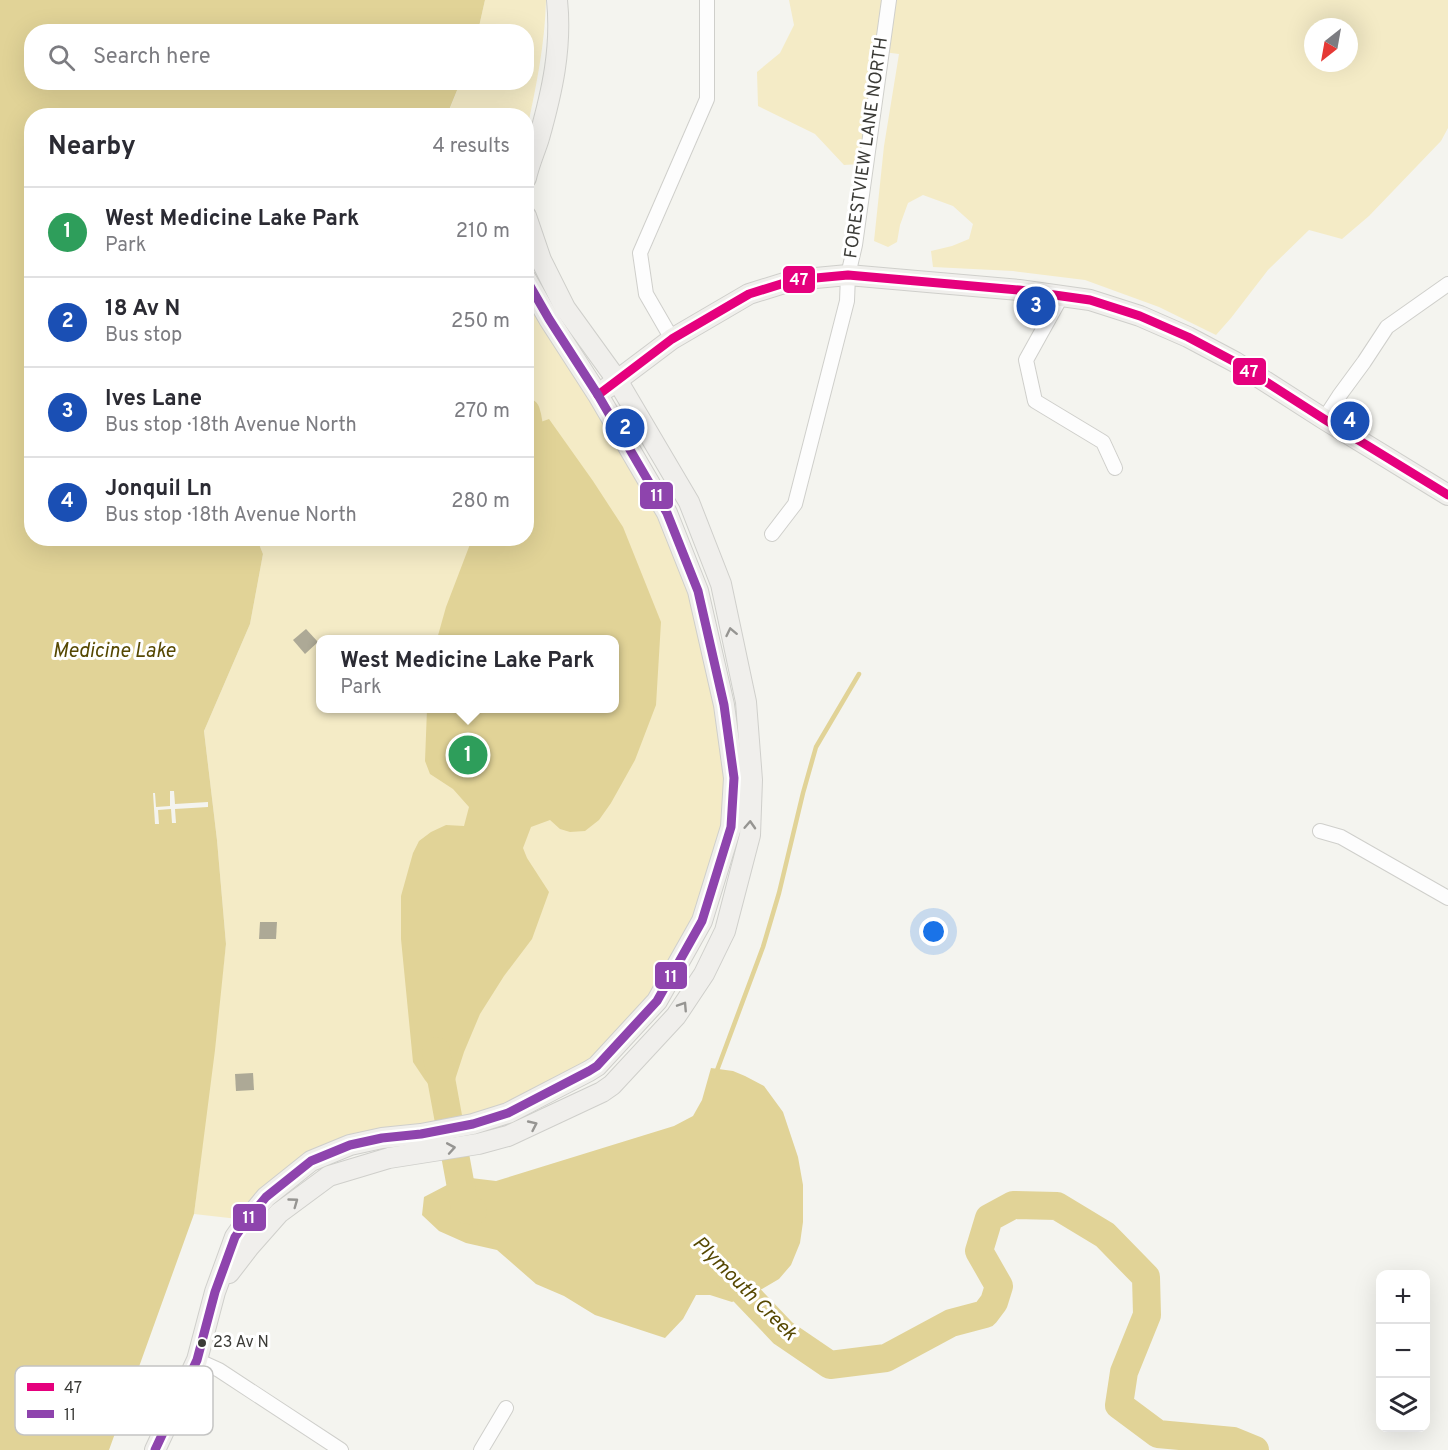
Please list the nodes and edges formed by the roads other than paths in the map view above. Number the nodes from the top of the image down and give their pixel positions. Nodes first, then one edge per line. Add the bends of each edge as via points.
1 (557, 0) edge
2 (707, 0) edge
3 (889, 0) edge
4 (534, 151) edge
5 (534, 239) edge
6 (848, 275) junction
7 (1448, 284) edge
8 (534, 293) edge
9 (1061, 297) junction
10 (672, 339) junction
11 (617, 380) junction
12 (598, 395) junction
13 (1324, 419) junction
14 (1114, 468) dead end
15 (1448, 495) edge
16 (772, 534) dead end
17 (1320, 831) dead end
18 (1448, 898) edge
19 (423, 1143) junction
20 (197, 1360) junction
21 (194, 1366) edge
22 (210, 1366) edge
23 (213, 1367) edge
24 (506, 1408) dead end
25 (162, 1435) edge
26 (339, 1449) edge
27 (155, 1450) edge
28 (481, 1450) edge

1 - 4 street via 557,63
2 - 10 street via 707,99 640,253 646,294
3 - 6 street, FORESTVIEW LANE NORTH
5 - 11 street via 565,308
6 - 9 street
6 - 10 street via 794,280 749,294
6 - 16 street, FORESTVIEW LANE NORTH via 847,301 795,504
7 - 13 street via 1387,327
8 - 12 street
9 - 13 street via 1090,300 1188,337
9 - 14 street via 1026,360 1035,401 1103,442
10 - 11 street
11 - 12 street
19 -> 11 street via 478,1144 508,1136 612,1085 676,1016 704,974 725,931 750,835 752,780 746,702 722,584 689,502
12 - 19 street via 667,513 698,591 726,716 734,778 731,827 702,921 657,1001 597,1066 508,1113
13 - 15 street
17 - 18 street via 1341,837
19 - 20 street via 382,1138 350,1145 311,1161 266,1197 235,1237
20 - 21 street
20 - 22 street
23 - 26 street
24 - 28 street
25 - 27 street

